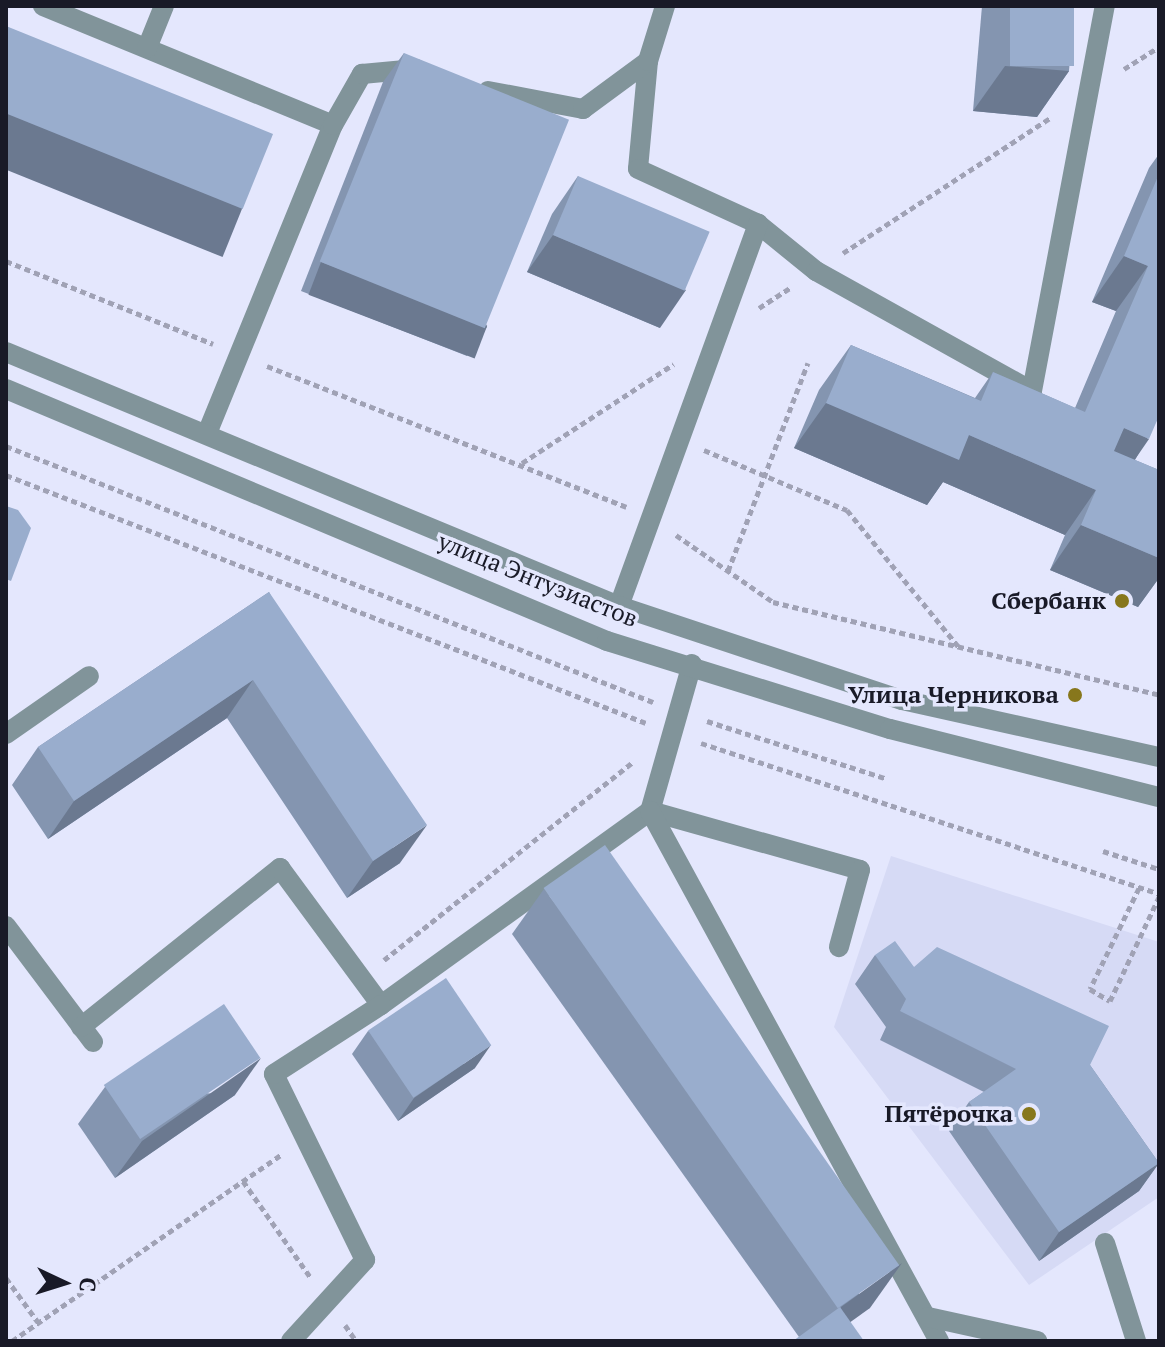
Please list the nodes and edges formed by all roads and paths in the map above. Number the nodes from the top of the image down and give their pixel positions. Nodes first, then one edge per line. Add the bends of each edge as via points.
1 (43, 6) edge
2 (164, 6) edge
3 (665, 6) edge
4 (1105, 6) edge
5 (147, 48) junction
6 (648, 61) junction
7 (436, 73) edge
8 (465, 83) edge
9 (333, 125) junction
10 (758, 224) junction
11 (6, 261) edge
12 (6, 352) edge
13 (239, 355) junction
14 (808, 363) dead end
15 (6, 389) edge
16 (208, 431) junction
17 (681, 440) junction
18 (6, 446) edge
19 (765, 474) junction
20 (6, 475) edge
21 (653, 518) junction
22 (728, 571) junction
23 (619, 606) junction
24 (958, 647) junction
25 (692, 664) junction
26 (89, 676) dead end
27 (1159, 695) edge
28 (676, 711) junction
29 (670, 732) junction
30 (6, 734) edge
31 (1159, 757) edge
32 (885, 778) dead end
33 (1159, 797) edge
34 (650, 811) junction
35 (1103, 851) dead end
36 (1159, 869) edge
37 (1139, 888) junction
38 (1159, 896) edge
39 (6, 926) edge
40 (839, 947) dead end
41 (381, 1005) junction
42 (243, 1181) dead end
43 (1105, 1243) dead end
44 (6, 1278) edge
45 (327, 1301) junction
46 (928, 1317) junction
47 (38, 1322) dead end
48 (291, 1341) edge
49 (356, 1341) edge
50 (939, 1341) edge
51 (1037, 1341) edge
52 (1136, 1341) edge

1 - 5 street
2 - 5 street
3 - 6 street
4 - 10 street via 1032,391 816,271
5 - 9 street
6 - 8 street via 583,109
6 - 10 street via 638,169
7 - 9 street via 362,74
9 - 13 street
10 - 17 street
11 - 13 path
12 - 16 street
13 - 16 street
13 - 21 path
14 - 19 path
15 - 25 street, улица Энтузиастов via 607,641
16 - 23 street
17 - 19 path
17 - 21 street
18 - 28 path
19 - 22 path
19 - 24 path via 847,510
20 - 29 path
21 - 22 path
21 - 23 street
22 - 24 path via 773,602
23 - 31 street via 902,700
24 - 27 path
25 - 28 street
25 - 33 street, улица Энтузиастов via 890,729
26 - 30 street
28 - 29 street
28 - 32 path
29 - 34 street
29 - 37 path
34 - 40 street via 860,870
34 - 41 street
34 - 46 street
35 - 36 path
37 - 38 path
37 - 38 path via 1090,989 1110,1001
39 - 41 street via 87,1034 280,868
41 - 45 street via 274,1074 365,1260
42 - 45 path
43 - 52 street
44 - 47 path
45 - 48 street
45 - 49 path
46 - 50 street
46 - 51 street

